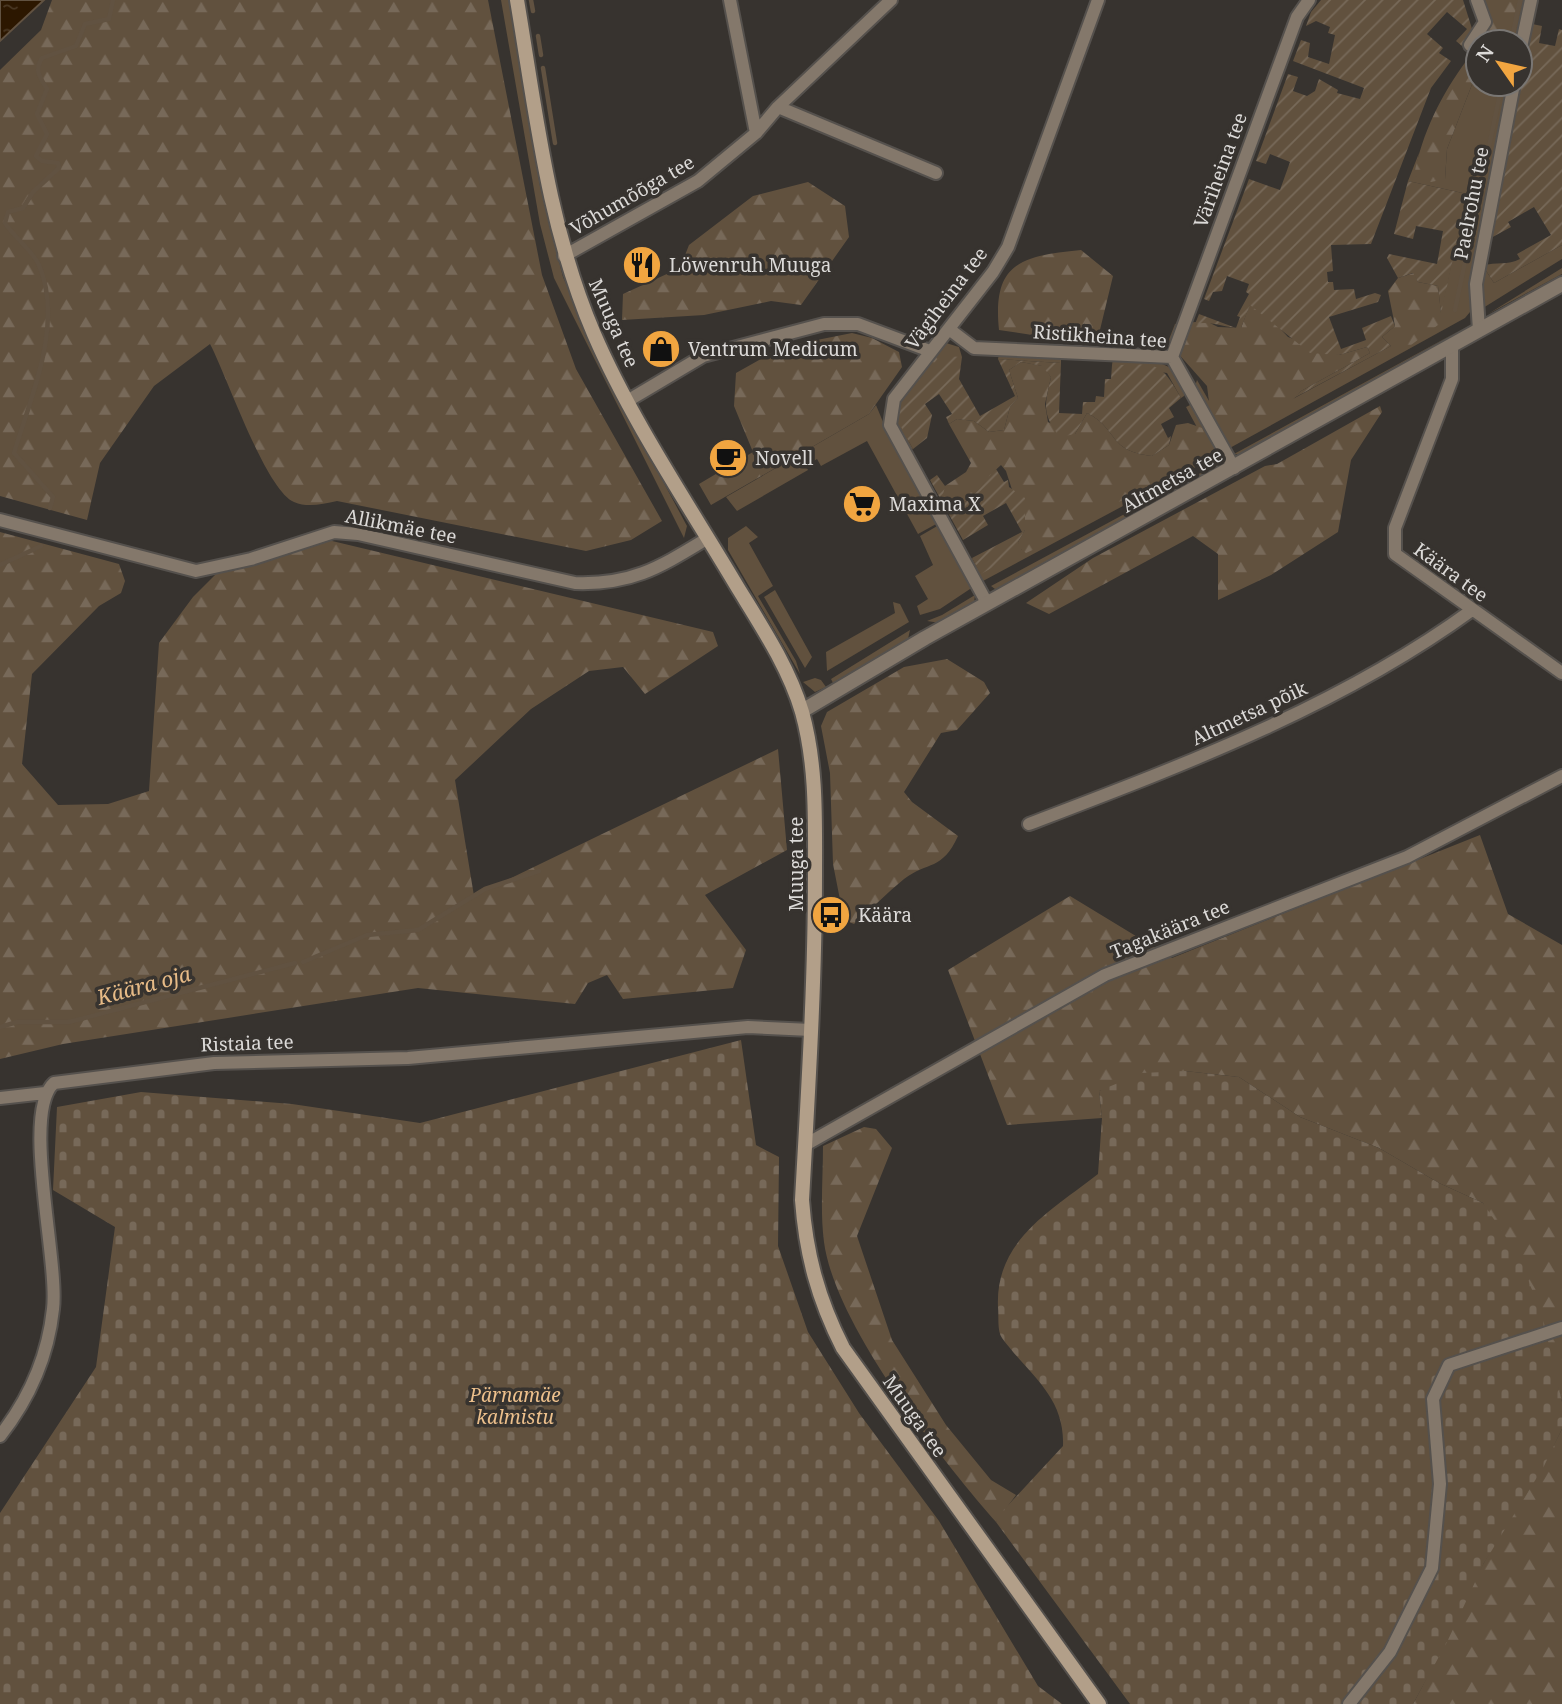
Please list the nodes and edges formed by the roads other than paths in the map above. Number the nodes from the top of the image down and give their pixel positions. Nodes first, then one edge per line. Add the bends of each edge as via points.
1 (517, 0) edge
2 (730, 0) edge
3 (891, 0) edge
4 (1309, 0) edge
5 (1477, 0) edge
6 (1531, 0) edge
7 (1094, 3) edge
8 (1481, 28) edge
9 (1525, 28) edge
10 (1511, 98) edge
11 (778, 107) junction
12 (756, 133) junction
13 (936, 173) dead end
14 (565, 256) junction
15 (1562, 284) edge
16 (949, 329) junction
17 (1479, 330) junction
18 (1452, 346) junction
19 (930, 351) junction
20 (1172, 357) junction
21 (629, 400) junction
22 (1234, 468) junction
23 (0, 520) edge
24 (708, 538) junction
25 (988, 603) junction
26 (1472, 610) junction
27 (1562, 674) edge
28 (802, 711) junction
29 (1562, 776) edge
30 (1029, 824) dead end
31 (811, 1030) junction
32 (45, 1093) junction
33 (0, 1098) edge
34 (805, 1145) junction
35 (1562, 1328) edge
36 (0, 1436) edge
37 (1099, 1704) edge
38 (1349, 1704) edge

1 - 14 main road, Muuga tee via 548,189
2 - 12 street
3 - 11 street, Võhumõõga tee
4 - 20 street, Väriheina tee via 1297,17
5 - 8 street via 1485,22
6 - 9 street
7 - 16 street, Vägiheina tee via 1008,247
10 - 17 street, Paelrohu tee via 1476,284
11 - 12 street, Võhumõõga tee
11 - 13 street
12 - 14 street, Võhumõõga tee via 698,181
14 - 21 main road, Muuga tee via 594,335
15 - 17 street, Altmetsa tee
16 - 19 street, Vägiheina tee
16 - 20 street, Ristikheina tee via 974,348
17 - 18 street, Altmetsa tee
18 - 22 street, Altmetsa tee
18 - 26 street, Käära tee via 1452,379 1392,543 1402,562
19 - 21 street via 858,324 824,324 703,356
19 - 25 street, Vägiheina tee via 894,399 890,425
20 - 22 street, Ristikheina tee
21 - 24 main road, Muuga tee
22 - 25 street, Altmetsa tee
23 - 24 street, Allikmäe tee via 196,571 213,570 334,532 595,584 630,579
24 - 28 main road, Muuga tee via 763,629
25 - 28 street, Altmetsa tee
26 - 27 street, Käära tee
26 - 30 street, Altmetsa põik via 1302,710 1198,759
28 - 31 main road, Muuga tee via 815,797
29 - 34 street, Tagakäära tee via 1407,857 1105,975
31 - 32 street, Ristaia tee via 748,1027 408,1058 214,1063 54,1083
31 - 34 main road, Muuga tee
32 - 33 street, Ristaia tee
32 - 36 street via 41,1156 54,1308 36,1377
34 - 37 main road, Muuga tee via 805,1241 816,1290 843,1348
35 - 38 street via 1449,1365 1433,1399 1440,1483 1432,1568 1390,1652

